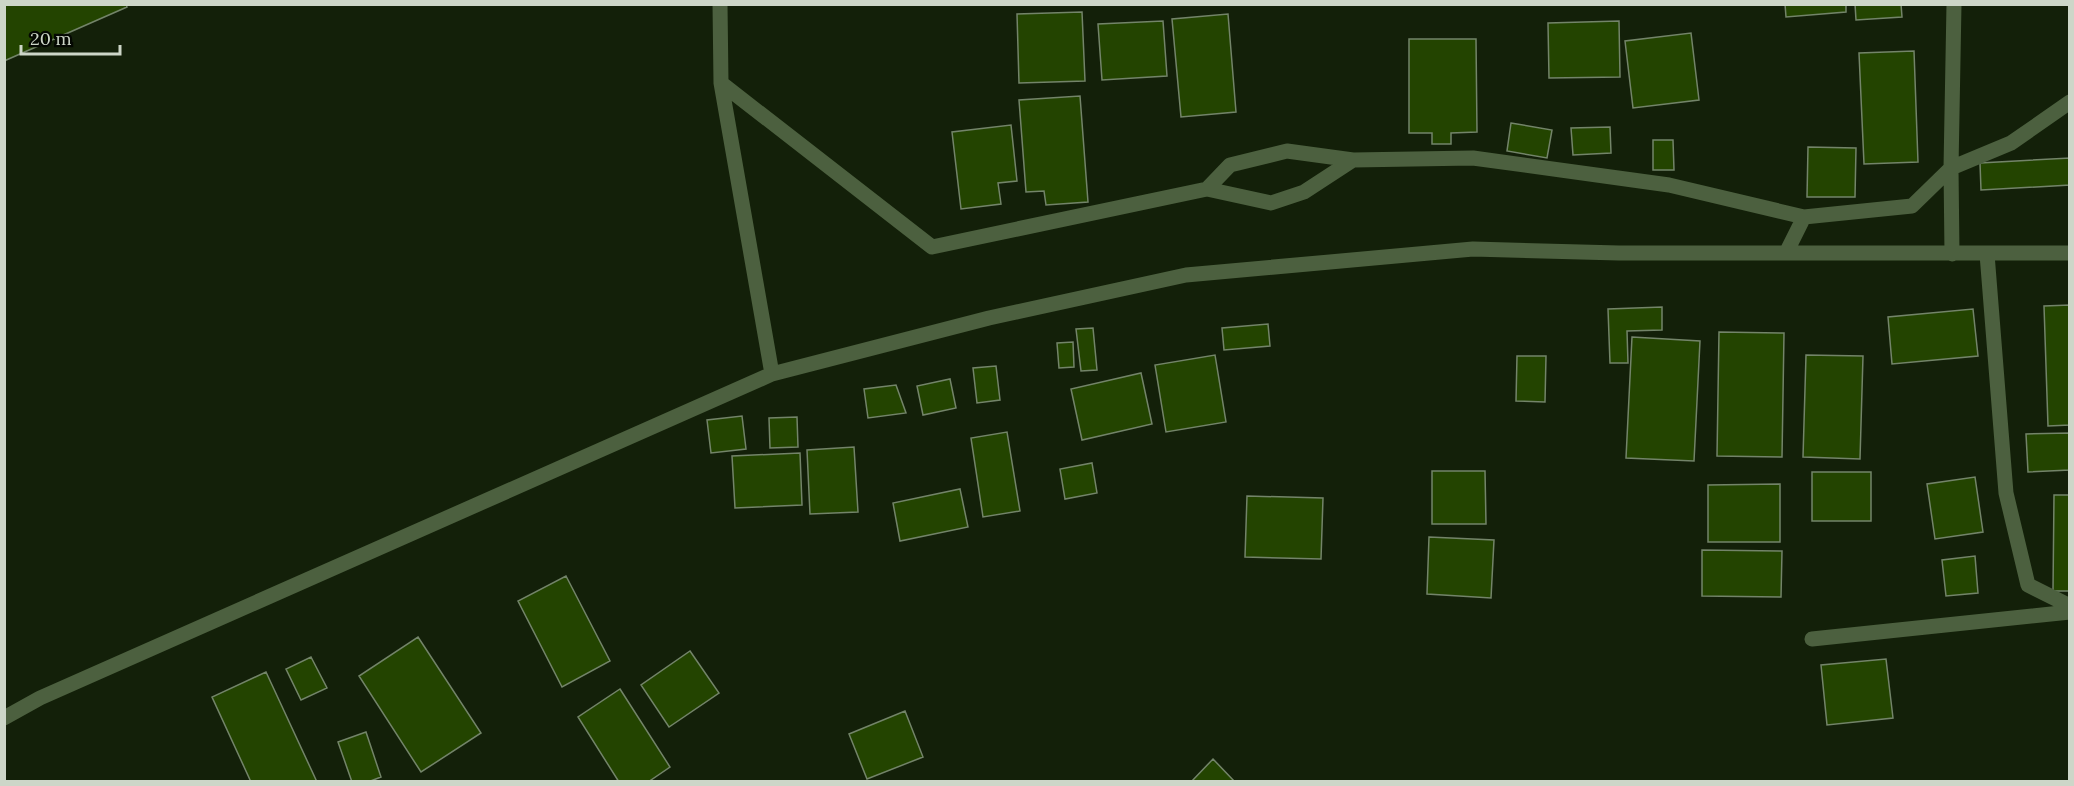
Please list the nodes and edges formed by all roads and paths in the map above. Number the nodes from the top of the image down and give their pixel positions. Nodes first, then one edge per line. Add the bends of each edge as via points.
1 (720, 4) edge
2 (1954, 4) edge
3 (722, 83) junction
4 (2070, 102) edge
5 (1353, 160) junction
6 (1951, 168) junction
7 (1208, 189) junction
8 (1804, 217) junction
9 (1786, 253) junction
10 (2070, 253) edge
11 (1952, 254) junction
12 (1987, 254) junction
13 (772, 374) junction
14 (2070, 606) edge
15 (2070, 612) edge
16 (1812, 639) dead end
17 (4, 718) edge

1 - 3 street
2 - 6 street
3 - 7 street via 932,247
3 - 13 street
4 - 6 street via 2011,143
5 - 7 street via 1304,192 1271,203
5 - 7 street via 1287,151 1230,165
5 - 8 street via 1473,158 1669,185
6 - 8 street via 1912,206
6 - 11 street
8 - 9 street
9 - 11 street
9 - 13 street via 1473,249 1186,275 989,318
10 - 12 street
11 - 12 street
12 - 14 street via 2006,493 2022,562 2028,585
13 - 17 street via 40,698
15 - 16 street

